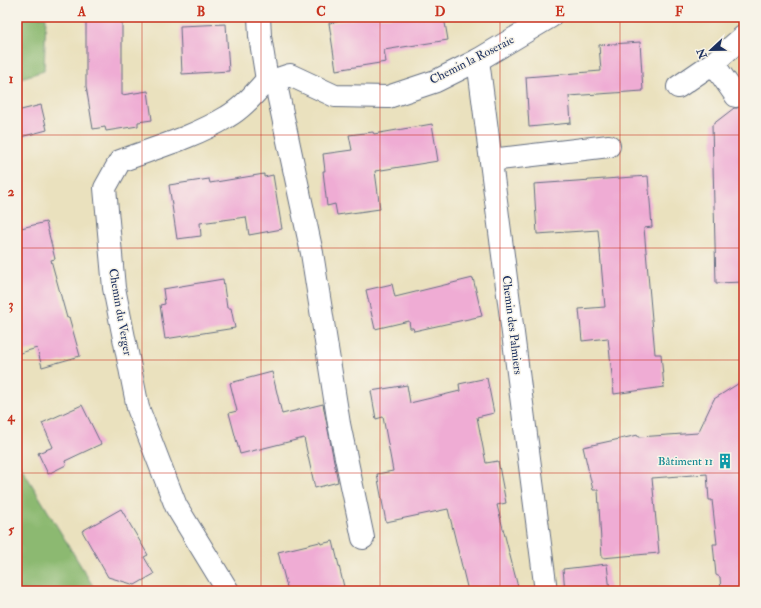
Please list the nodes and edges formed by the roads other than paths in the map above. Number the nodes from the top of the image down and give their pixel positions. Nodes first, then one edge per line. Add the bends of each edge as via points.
1 (259, 17) edge
2 (550, 17) edge
3 (744, 36) edge
4 (478, 60) junction
5 (713, 63) junction
6 (271, 80) junction
7 (678, 87) dead end
8 (736, 96) dead end
9 (609, 146) dead end
10 (491, 160) junction
11 (363, 538) dead end
12 (228, 591) edge
13 (546, 591) edge

1 - 6 street via 260,36
2 - 4 street, Chemin la Roseraie
3 - 5 street
4 - 6 street, Chemin la Roseraie via 436,81 388,97 335,96 290,75
4 - 10 street, Chemin des Palmiers
5 - 7 street
5 - 8 street
6 - 11 street via 312,253 339,424
6 - 12 street, Chemin du Verger via 228,117 198,132 120,161 105,188 114,288 138,408 176,506
9 - 10 street
10 - 13 street, Chemin des Palmiers

